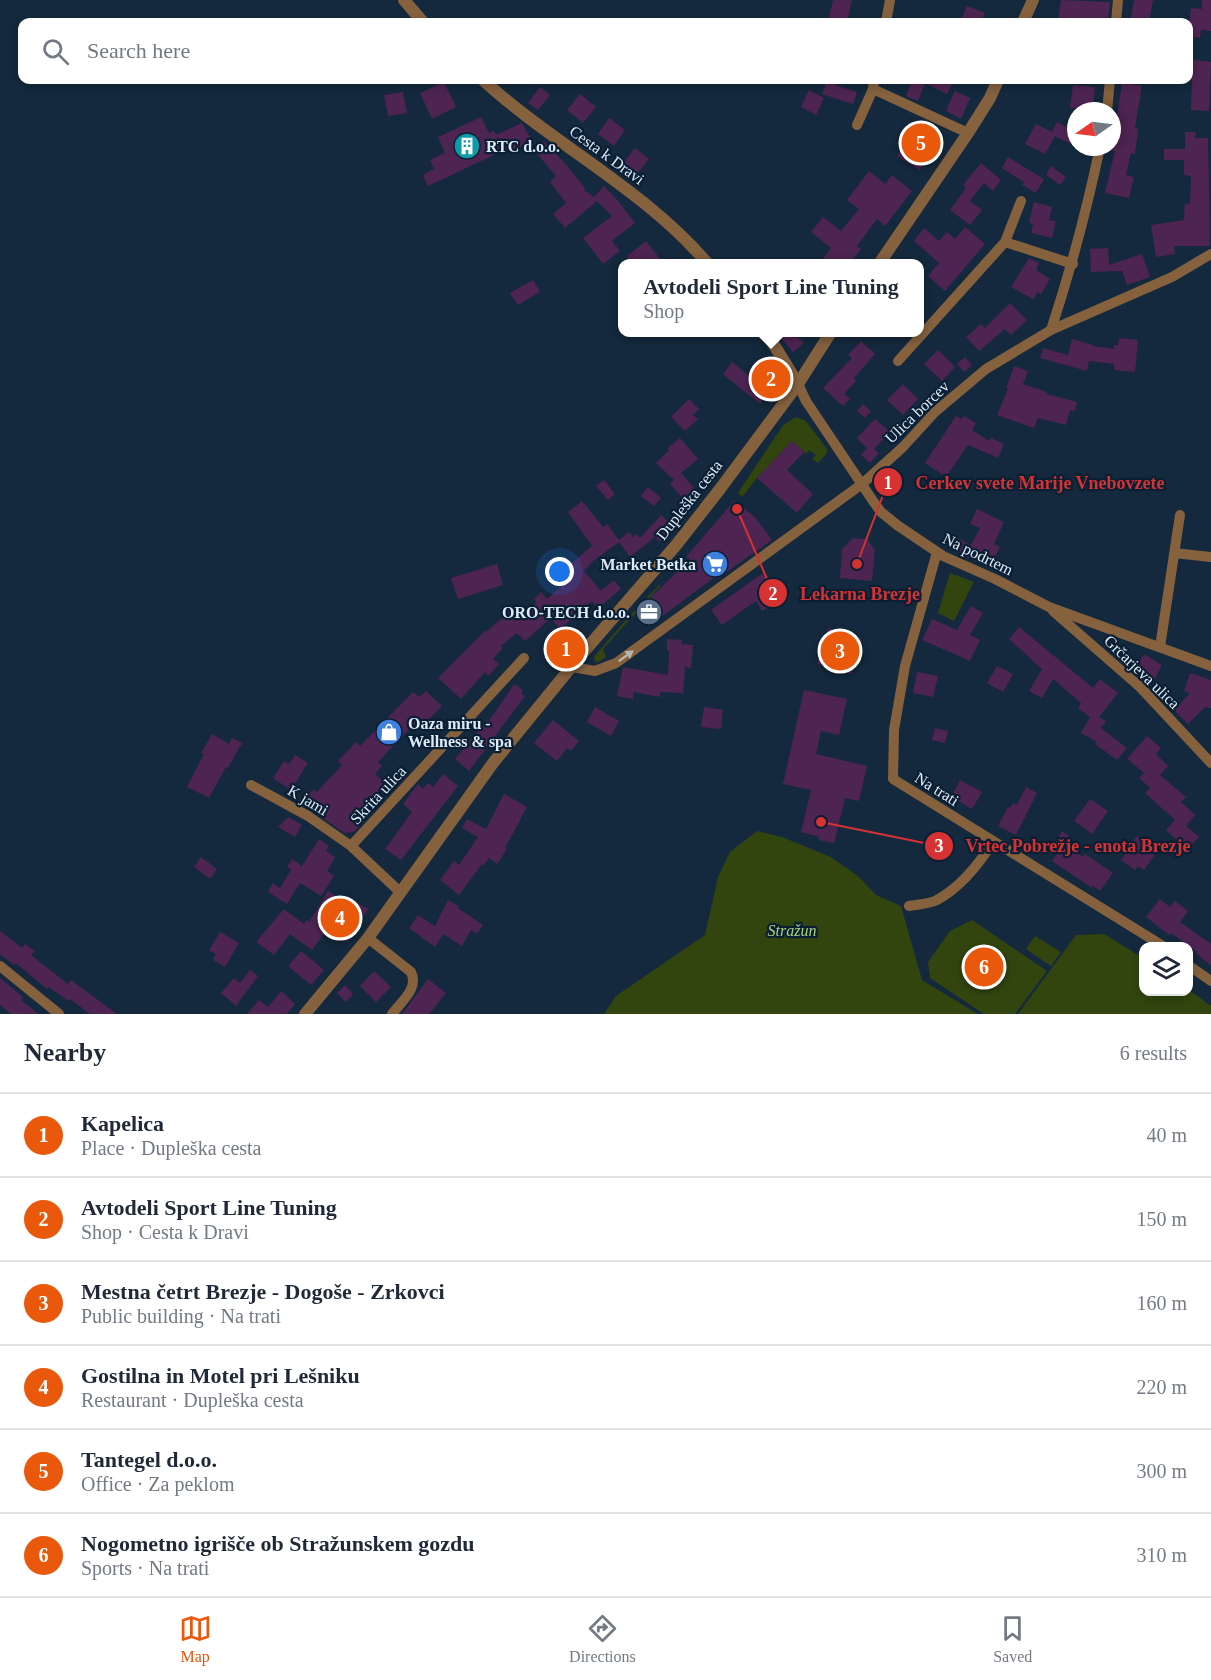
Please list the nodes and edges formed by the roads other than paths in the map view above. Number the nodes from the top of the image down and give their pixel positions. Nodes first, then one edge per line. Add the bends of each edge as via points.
1 (404, 0) edge
2 (890, 0) edge
3 (1033, 0) edge
4 (1118, 0) edge
5 (420, 18) edge
6 (887, 18) edge
7 (1025, 18) edge
8 (1116, 18) edge
9 (487, 84) edge
10 (874, 84) edge
11 (996, 84) edge
12 (1110, 84) edge
13 (1108, 102) edge
14 (856, 124) dead end
15 (968, 133) junction
16 (1098, 156) edge
17 (1021, 201) dead end
18 (1005, 242) junction
19 (1211, 254) edge
20 (703, 259) edge
21 (882, 259) edge
22 (1073, 264) junction
23 (1052, 330) junction
24 (924, 333) edge
25 (769, 337) edge
26 (828, 337) edge
27 (920, 337) edge
28 (898, 362) dead end
29 (798, 384) junction
30 (862, 484) junction
31 (1179, 515) dead end
32 (937, 552) junction
33 (1174, 553) junction
34 (1211, 557) edge
35 (1049, 607) junction
36 (1160, 647) junction
37 (524, 658) dead end
38 (1211, 666) edge
39 (572, 667) junction
40 (1211, 763) edge
41 (251, 785) dead end
42 (993, 842) junction
43 (351, 846) junction
44 (400, 891) junction
45 (909, 906) dead end
46 (368, 938) junction
47 (1156, 942) edge
48 (0, 966) edge
49 (1193, 968) edge
50 (1211, 981) edge
51 (59, 1014) edge
52 (305, 1014) edge
53 (392, 1014) edge

1 - 5 street
2 - 6 street
3 - 7 street
4 - 8 street
9 - 20 street, Cesta k Dravi via 563,144 617,180
10 - 14 street
10 - 15 street
11 - 15 street
12 - 13 street
15 - 21 street
16 - 22 street
17 - 18 street
18 - 22 street
18 - 24 street
19 - 23 street, Ulica borcev via 1172,277
22 - 23 street
23 - 30 street, Ulica borcev via 986,369 935,412
25 - 29 street
26 - 29 street, Dupleška cesta
27 - 28 street
29 - 30 street, Na podrtem
29 - 39 street, Dupleška cesta via 677,544
30 - 32 street, Na podrtem via 881,512
39 -> 30 street, Ulica borcev via 595,670 616,663
31 - 33 street
32 - 35 street, Na podrtem
32 - 42 street, Na trati via 905,666 894,730 893,779
33 - 34 street
33 - 36 street
35 - 36 street, Na podrtem
35 - 40 street, Grčarjeva ulica via 1140,687
36 - 38 street, Na podrtem
37 - 43 street, Skrita ulica
39 - 44 street, Dupleška cesta via 493,763
41 - 43 street, K jami via 308,816
42 - 45 street via 979,864 956,887 936,902
42 - 47 street, Na trati
43 - 44 street, K jami
44 - 46 street, Dupleška cesta
46 - 52 street, Dupleška cesta
46 - 53 street via 411,972 414,979 413,987
48 - 51 street
49 - 50 street

